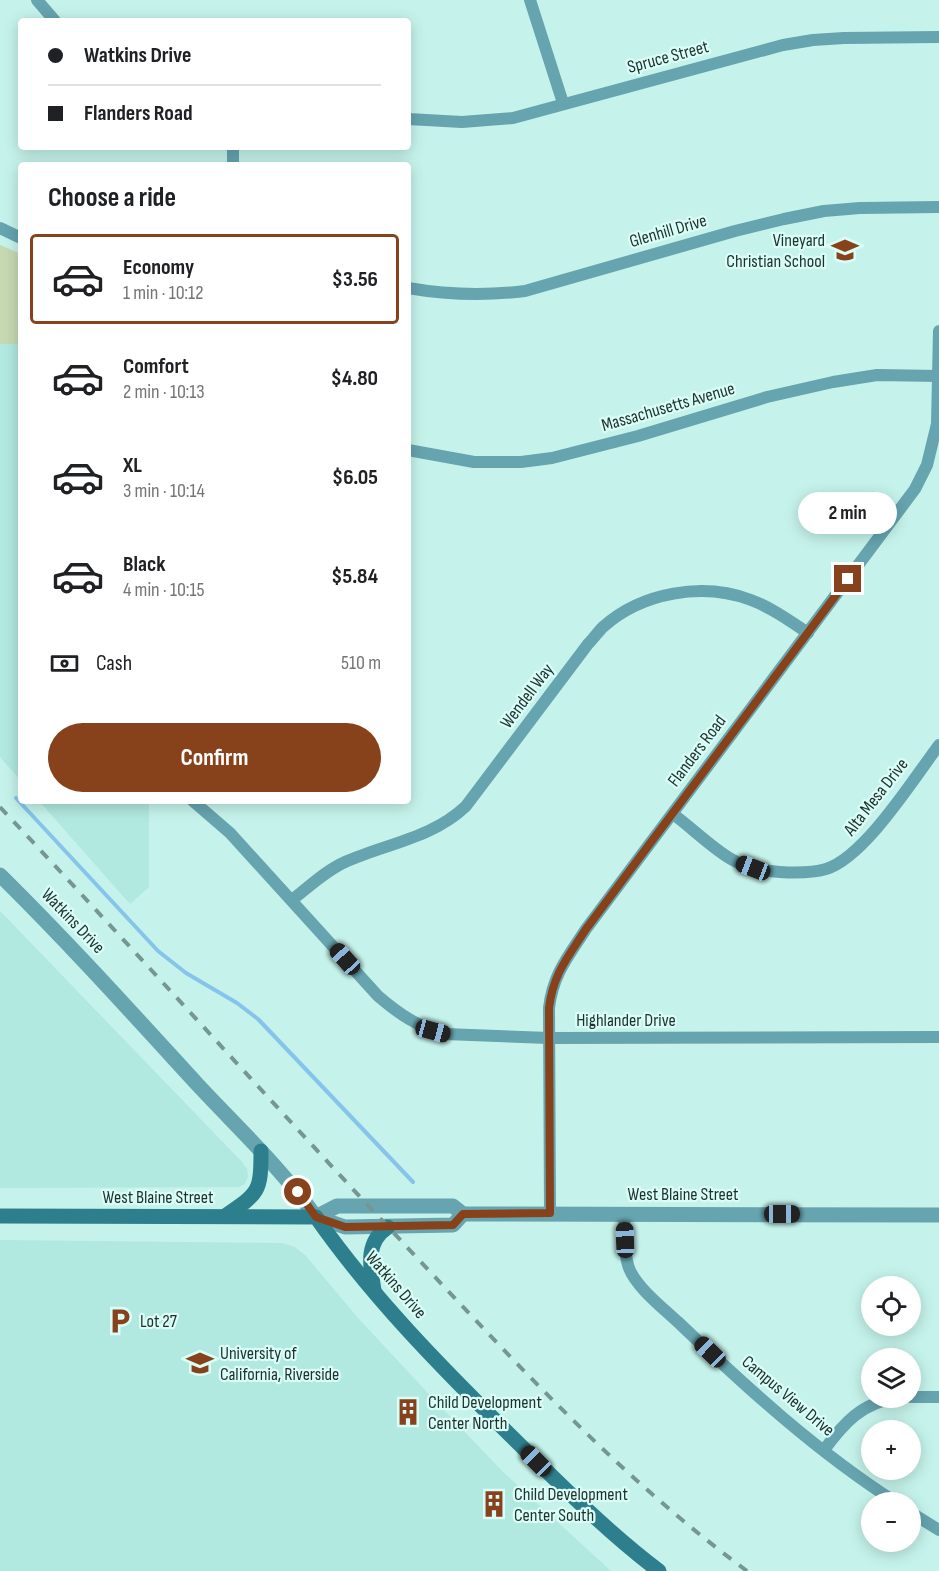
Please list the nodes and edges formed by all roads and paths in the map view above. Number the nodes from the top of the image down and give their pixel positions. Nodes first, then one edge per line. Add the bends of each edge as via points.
1 (37, 0) edge
2 (530, 0) edge
3 (52, 18) edge
4 (939, 37) edge
5 (562, 103) junction
6 (411, 119) edge
7 (939, 207) edge
8 (0, 228) edge
9 (18, 237) edge
10 (411, 288) edge
11 (939, 331) edge
12 (939, 376) edge
13 (411, 451) edge
14 (808, 633) junction
15 (939, 745) edge
16 (196, 804) edge
17 (674, 814) junction
18 (0, 874) edge
19 (292, 900) junction
20 (939, 1037) edge
21 (549, 1038) junction
22 (261, 1150) junction
23 (550, 1213) junction
24 (624, 1213) junction
25 (463, 1214) junction
26 (939, 1215) edge
27 (0, 1216) edge
28 (225, 1216) junction
29 (316, 1217) junction
30 (388, 1227) junction
31 (374, 1290) junction
32 (921, 1397) edge
33 (939, 1397) edge
34 (868, 1408) edge
35 (824, 1450) junction
36 (882, 1492) edge
37 (921, 1519) edge
38 (939, 1530) edge
39 (659, 1571) edge

1 - 3 street
2 - 5 street
4 - 5 street, Spruce Street via 813,40 783,45
5 - 6 street, Spruce Street via 513,118
7 - 10 street, Glenhill Drive via 860,208 784,219 525,291 470,295
8 - 9 street
11 - 12 street, Flanders Road
12 - 13 street, Massachusetts Avenue via 878,375 833,382 552,458 474,462
12 - 14 street, Flanders Road via 933,444 915,489
14 - 17 street, Flanders Road
14 - 19 street, Wendell Way via 766,607 720,592 657,597 636,606 603,627 588,644 453,819 331,869
15 - 17 street, Alta Mesa Drive via 871,836 857,851 826,869 792,873 753,868 731,860
16 - 19 street, Highlander Drive via 230,833
17 - 21 street, Flanders Road via 586,929 556,976 551,989
18 - 22 street, Watkins Drive
19 - 21 street, Highlander Drive via 378,996 418,1026 445,1034
20 - 21 street, Highlander Drive
21 - 23 street, Flanders Road
22 - 28 main road via 256,1193
22 - 29 street, Watkins Drive
23 - 24 street, West Blaine Street
23 - 25 street, West Blaine Street
24 - 26 street, West Blaine Street
24 - 35 street, Campus View Drive via 629,1269 643,1289 727,1368
25 - 29 street, West Blaine Street via 453,1206 337,1206
25 - 30 street, West Blaine Street via 453,1225
27 - 28 main road, West Blaine Street
28 - 29 main road, West Blaine Street
29 - 30 street, West Blaine Street via 345,1227
29 - 31 main road, Watkins Drive
30 - 31 main road via 379,1233 372,1248
31 - 39 main road, Watkins Drive via 536,1461
32 - 33 street
34 - 35 street via 847,1421
35 - 36 street, Campus View Drive
37 - 38 street

